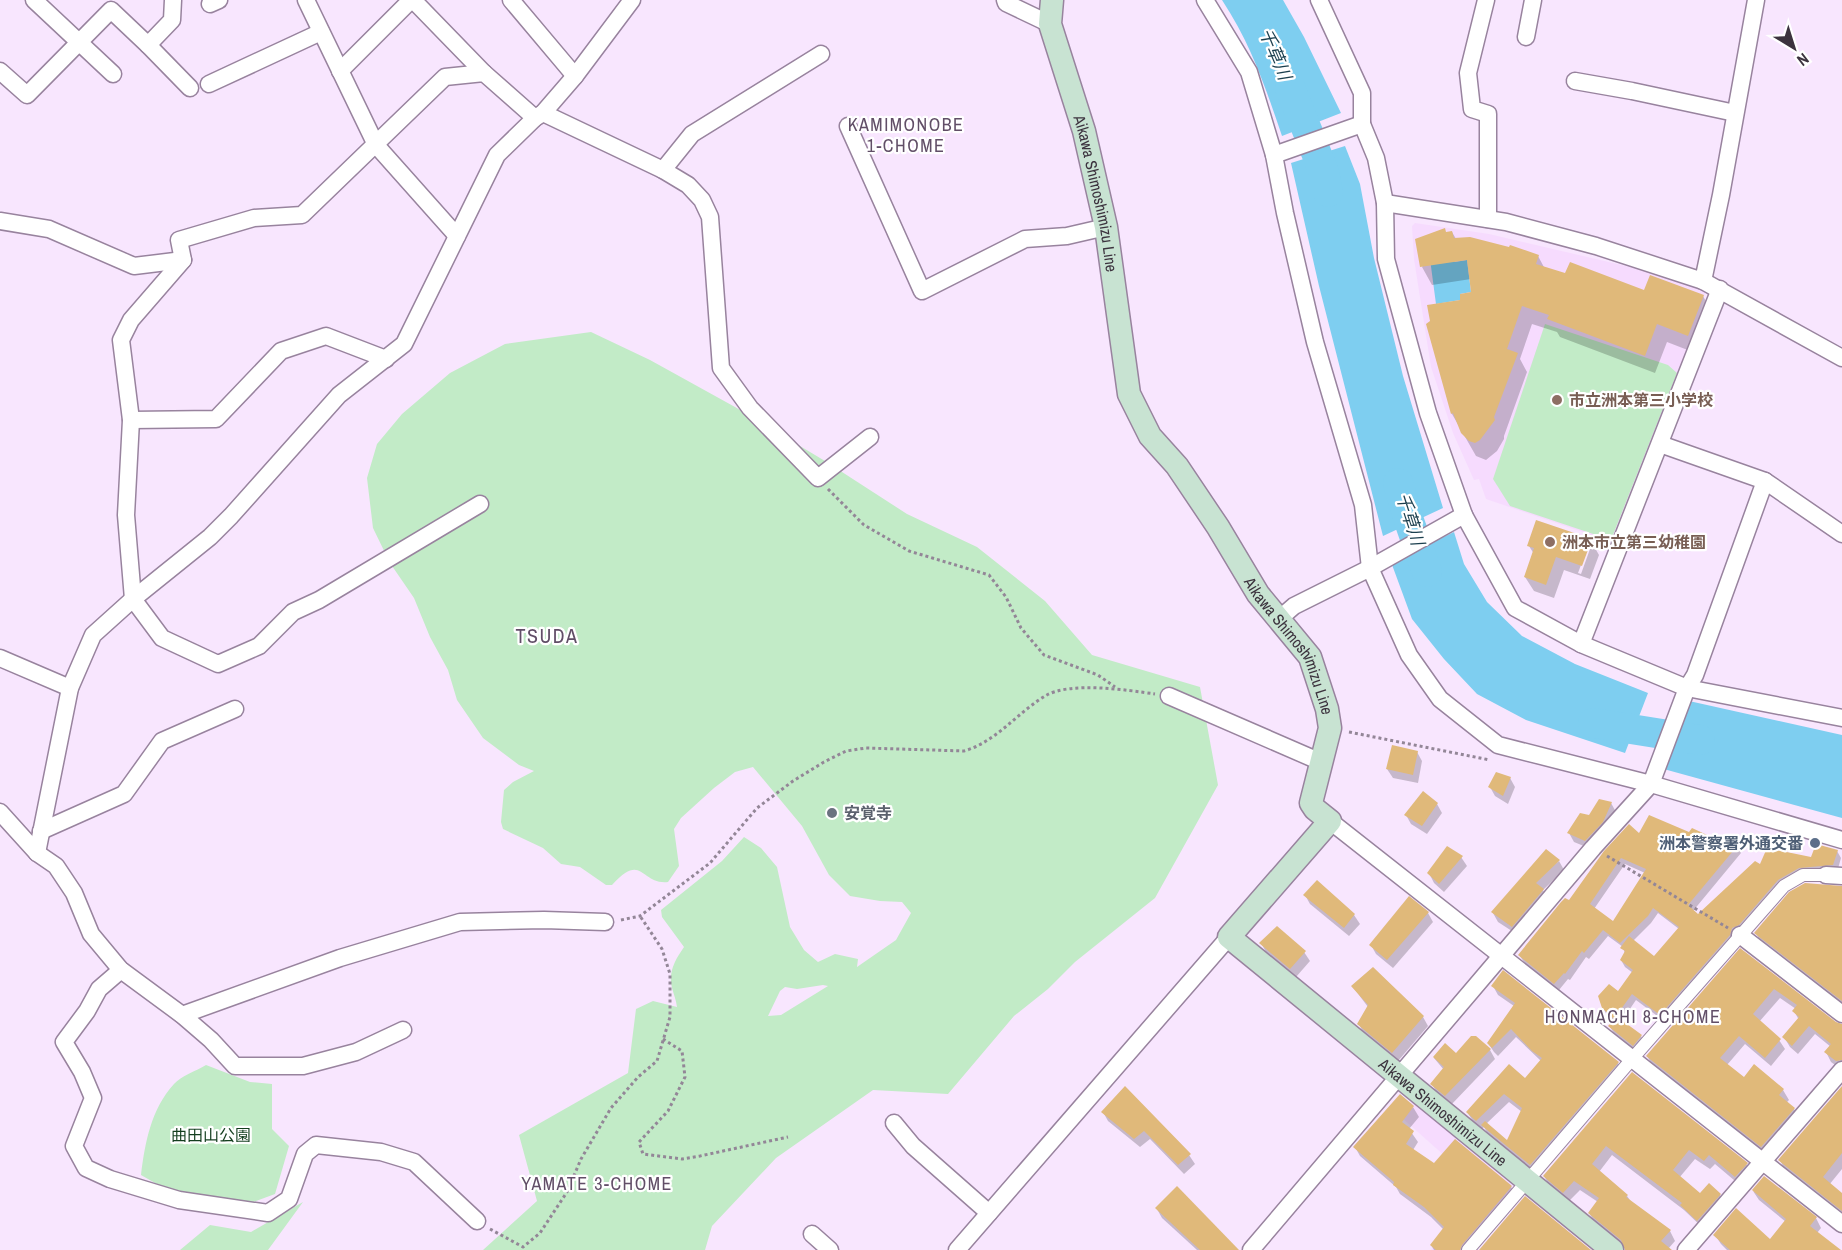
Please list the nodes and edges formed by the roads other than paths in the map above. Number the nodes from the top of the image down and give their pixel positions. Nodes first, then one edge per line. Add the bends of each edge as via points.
1 (34, 0) edge
2 (173, 0) edge
3 (307, 0) edge
4 (412, 0) edge
5 (511, 0) edge
6 (632, 0) edge
7 (1005, 0) edge
8 (1052, 0) edge
9 (1205, 0) edge
10 (1319, 0) edge
11 (1486, 0) edge
12 (1533, 0) edge
13 (1756, 0) edge
14 (105, 5) edge
15 (1050, 24) junction
16 (321, 32) junction
17 (1526, 37) dead end
18 (77, 42) junction
19 (148, 45) junction
20 (820, 54) dead end
21 (0, 71) edge
22 (340, 71) junction
23 (484, 73) junction
24 (113, 74) dead end
25 (575, 76) junction
26 (1575, 81) dead end
27 (209, 84) dead end
28 (190, 88) dead end
29 (1735, 113) junction
30 (539, 116) junction
31 (1362, 124) junction
32 (848, 126) dead end
33 (376, 145) junction
34 (1274, 155) junction
35 (663, 170) junction
36 (1385, 203) junction
37 (1488, 219) junction
38 (0, 221) edge
39 (1106, 227) junction
40 (457, 236) junction
41 (183, 260) junction
42 (1703, 281) junction
43 (1720, 289) junction
44 (386, 358) junction
45 (1842, 358) edge
46 (130, 420) junction
47 (870, 437) dead end
48 (1660, 444) junction
49 (1765, 481) junction
50 (480, 504) dead end
51 (1464, 515) junction
52 (1842, 534) edge
53 (1370, 568) junction
54 (133, 599) junction
55 (1279, 620) junction
56 (1581, 644) junction
57 (0, 658) edge
58 (70, 688) junction
59 (1687, 688) junction
60 (1169, 696) road end
61 (235, 709) dead end
62 (1842, 718) edge
63 (1321, 762) junction
64 (1651, 784) junction
65 (0, 812) edge
66 (1330, 821) junction
67 (41, 831) junction
68 (1842, 840) edge
69 (37, 854) junction
70 (1834, 875) edge
71 (605, 922) dead end
72 (1740, 935) junction
73 (1229, 937) junction
74 (1504, 956) junction
75 (121, 970) junction
76 (1842, 1014) edge
77 (183, 1015) junction
78 (403, 1030) dead end
79 (1632, 1059) junction
80 (1842, 1070) edge
81 (1400, 1077) junction
82 (894, 1122) dead end
83 (1763, 1160) junction
84 (1527, 1182) junction
85 (989, 1213) junction
86 (477, 1221) road end
87 (1842, 1224) edge
88 (812, 1234) dead end
89 (830, 1250) edge
90 (957, 1250) edge
91 (1251, 1250) edge
92 (1468, 1250) edge
93 (1611, 1250) edge
94 (1686, 1250) edge

1 - 18 street
2 - 19 street via 172,20
3 - 16 street
4 - 22 street
4 - 23 street
5 - 25 street
6 - 25 street
7 - 15 street
8 - 15 main road, Aikawa Shimoshimizu Line
9 - 34 street via 1249,72
10 - 31 street via 1362,93
11 - 37 street via 1468,73 1472,110 1488,114
12 - 17 street
13 - 29 street
14 - 18 street
14 - 19 street
15 - 39 main road, Aikawa Shimoshimizu Line via 1084,131
16 - 22 street
16 - 27 street
18 - 21 street via 27,96
18 - 24 street
19 - 28 street
20 - 35 street via 692,134
22 - 33 street
23 - 30 street
23 - 33 street via 445,76
25 - 30 street
26 - 29 street
29 - 42 street
30 - 35 street
30 - 40 street via 497,155
31 - 34 street
31 - 36 street via 1376,158
32 - 39 street via 922,291 1025,239 1067,236
33 - 40 street
33 - 41 street via 302,215 254,218 179,240
34 - 53 street via 1315,342 1363,506
35 - 47 street via 688,185 702,200 710,217 721,368 750,408 818,478
36 - 37 street
36 - 51 street via 1386,258 1428,413
37 - 42 street via 1596,246
38 - 41 street via 49,229 134,266
39 - 55 main road, Aikawa Shimoshimizu Line via 1129,394 1150,436 1177,466 1258,594
40 - 44 street via 404,344
41 - 46 street via 131,320 121,340
42 - 43 street
43 - 45 street
43 - 48 street
44 - 46 street via 326,336 281,351 216,419
44 - 54 street via 339,394 210,537
46 - 54 street via 126,515
48 - 49 street
48 - 56 street
49 - 52 street
49 - 59 street
50 - 54 street via 293,612 259,646 218,664 162,638
51 - 53 street
51 - 56 street via 1515,608
53 - 55 street via 1294,606
53 - 64 street via 1409,655 1440,699 1498,745
54 - 58 street via 93,635
55 - 63 main road, Aikawa Shimoshimizu Line via 1310,657 1328,709 1330,728
56 - 59 street
57 - 58 street
58 - 67 street
59 - 62 street
59 - 64 street
60 - 63 street
61 - 67 street via 162,741 124,794
63 - 66 main road, Aikawa Shimoshimizu Line via 1311,803
64 - 68 street
64 - 74 street
65 - 69 street
66 - 73 main road
66 - 74 street
67 - 69 street
69 - 75 street via 56,866 74,893 91,934
70 - 72 street via 1803,875 1784,886
71 - 77 street via 460,922 340,958
72 - 76 street
72 - 79 street
73 - 81 main road, Aikawa Shimoshimizu Line
73 - 85 street
74 - 79 street
74 - 81 street
75 - 77 street
75 - 86 street via 99,989 64,1042 93,1098 74,1146 86,1168 179,1200 268,1213 289,1199 305,1154 316,1145 381,1152 414,1162
77 - 78 street via 235,1066 303,1066 356,1052
79 - 83 street
79 - 84 street
80 - 83 street
81 - 84 main road, Aikawa Shimoshimizu Line
81 - 91 street
82 - 85 street via 913,1146
83 - 87 street
83 - 94 street
84 - 92 street
84 - 93 main road, Aikawa Shimoshimizu Line
85 - 90 street
88 - 89 street

